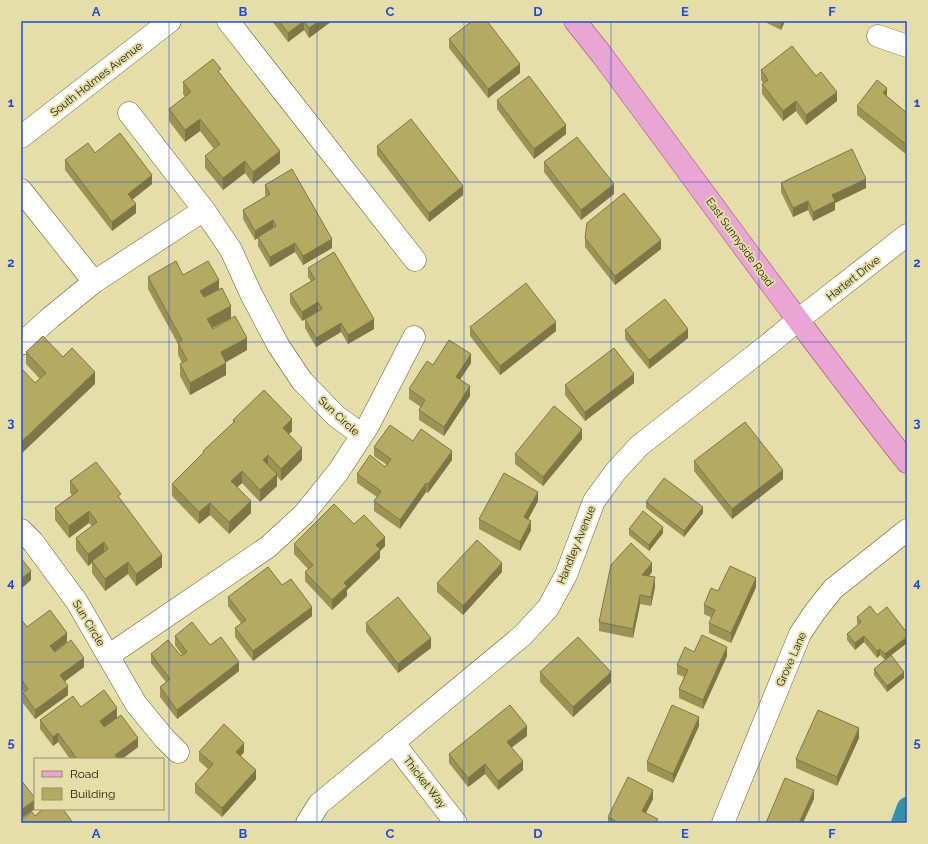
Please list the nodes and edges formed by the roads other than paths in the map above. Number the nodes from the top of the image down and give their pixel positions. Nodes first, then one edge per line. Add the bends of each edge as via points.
1 (170, 21) edge
2 (228, 21) edge
3 (575, 21) edge
4 (878, 36) dead end
5 (907, 46) edge
6 (129, 112) dead end
7 (21, 137) edge
8 (21, 190) edge
9 (204, 210) junction
10 (907, 236) edge
11 (415, 260) dead end
12 (94, 282) junction
13 (798, 320) junction
14 (414, 337) dead end
15 (21, 344) edge
16 (362, 435) junction
17 (907, 462) edge
18 (21, 530) edge
19 (907, 530) edge
20 (108, 656) junction
21 (393, 742) junction
22 (178, 752) dead end
23 (307, 823) edge
24 (456, 823) edge
25 (723, 823) edge

1 - 7 street, South Holmes Avenue
2 - 11 street
3 - 13 main road, East Sunnyside Road
4 - 5 street
6 - 9 street, Sun Circle
8 - 12 street
9 - 12 street
9 - 16 street, Sun Circle via 231,250 278,346 302,381 336,416
10 - 13 street, Hartert Drive
12 - 15 street
13 - 17 main road, East Sunnyside Road
13 - 21 street, Handley Avenue via 639,446 594,501 566,575 548,608 522,636
14 - 16 street
16 - 20 street, Sun Circle via 338,472 304,514 268,547
18 - 20 street, Sun Circle via 77,602
19 - 25 street, Grove Lane via 833,589 800,634
20 - 22 street via 136,704
21 - 23 street, Handley Avenue via 318,804
21 - 24 street, Thicket Way

